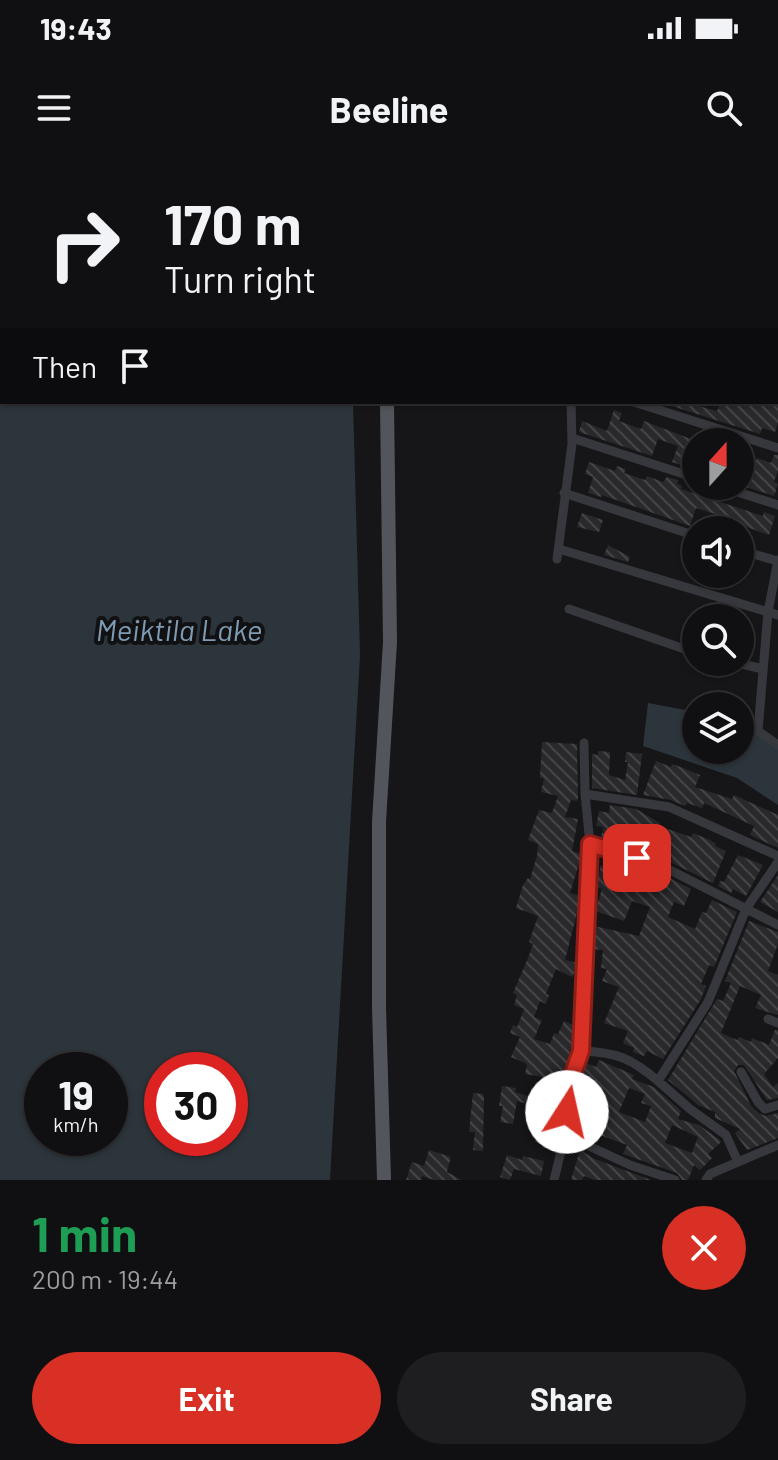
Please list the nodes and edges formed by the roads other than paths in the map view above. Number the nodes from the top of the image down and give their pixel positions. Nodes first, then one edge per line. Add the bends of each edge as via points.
1 (387, 404) edge
2 (571, 404) edge
3 (640, 404) edge
4 (572, 438) junction
5 (778, 448) edge
6 (682, 473) edge
7 (564, 493) junction
8 (754, 497) edge
9 (778, 505) edge
10 (682, 531) edge
11 (754, 554) edge
12 (778, 561) edge
13 (569, 609) dead end
14 (773, 613) edge
15 (682, 648) edge
16 (754, 667) edge
17 (763, 669) junction
18 (584, 743) dead end
19 (778, 745) edge
20 (585, 794) junction
21 (590, 844) junction
22 (778, 859) edge
23 (746, 909) junction
24 (778, 925) edge
25 (581, 1051) junction
26 (741, 1072) dead end
27 (658, 1081) junction
28 (778, 1105) edge
29 (565, 1135) junction
30 (778, 1145) edge
31 (738, 1162) junction
32 (384, 1180) edge
33 (554, 1180) edge
34 (675, 1180) edge
35 (706, 1180) edge

1 - 32 main road via 390,642 379,822
2 - 4 street
3 - 5 street
4 - 6 street
4 - 7 street
7 - 10 street
7 - 14 street via 558,554
8 - 9 street
11 - 12 street
12 - 14 street
13 - 15 street
14 - 17 street
16 - 17 street
17 - 19 street via 758,731
18 - 20 street
20 - 21 street
20 - 22 street via 669,807
21 - 23 street via 660,865
21 - 25 street
22 - 23 street
23 - 24 street
23 - 27 street via 708,1002
25 - 27 street via 608,1052 640,1065
25 - 29 street via 568,1088
26 - 28 street via 765,1109
27 - 31 street via 726,1135
29 - 33 street
29 - 34 street
30 - 31 street
31 - 35 street

